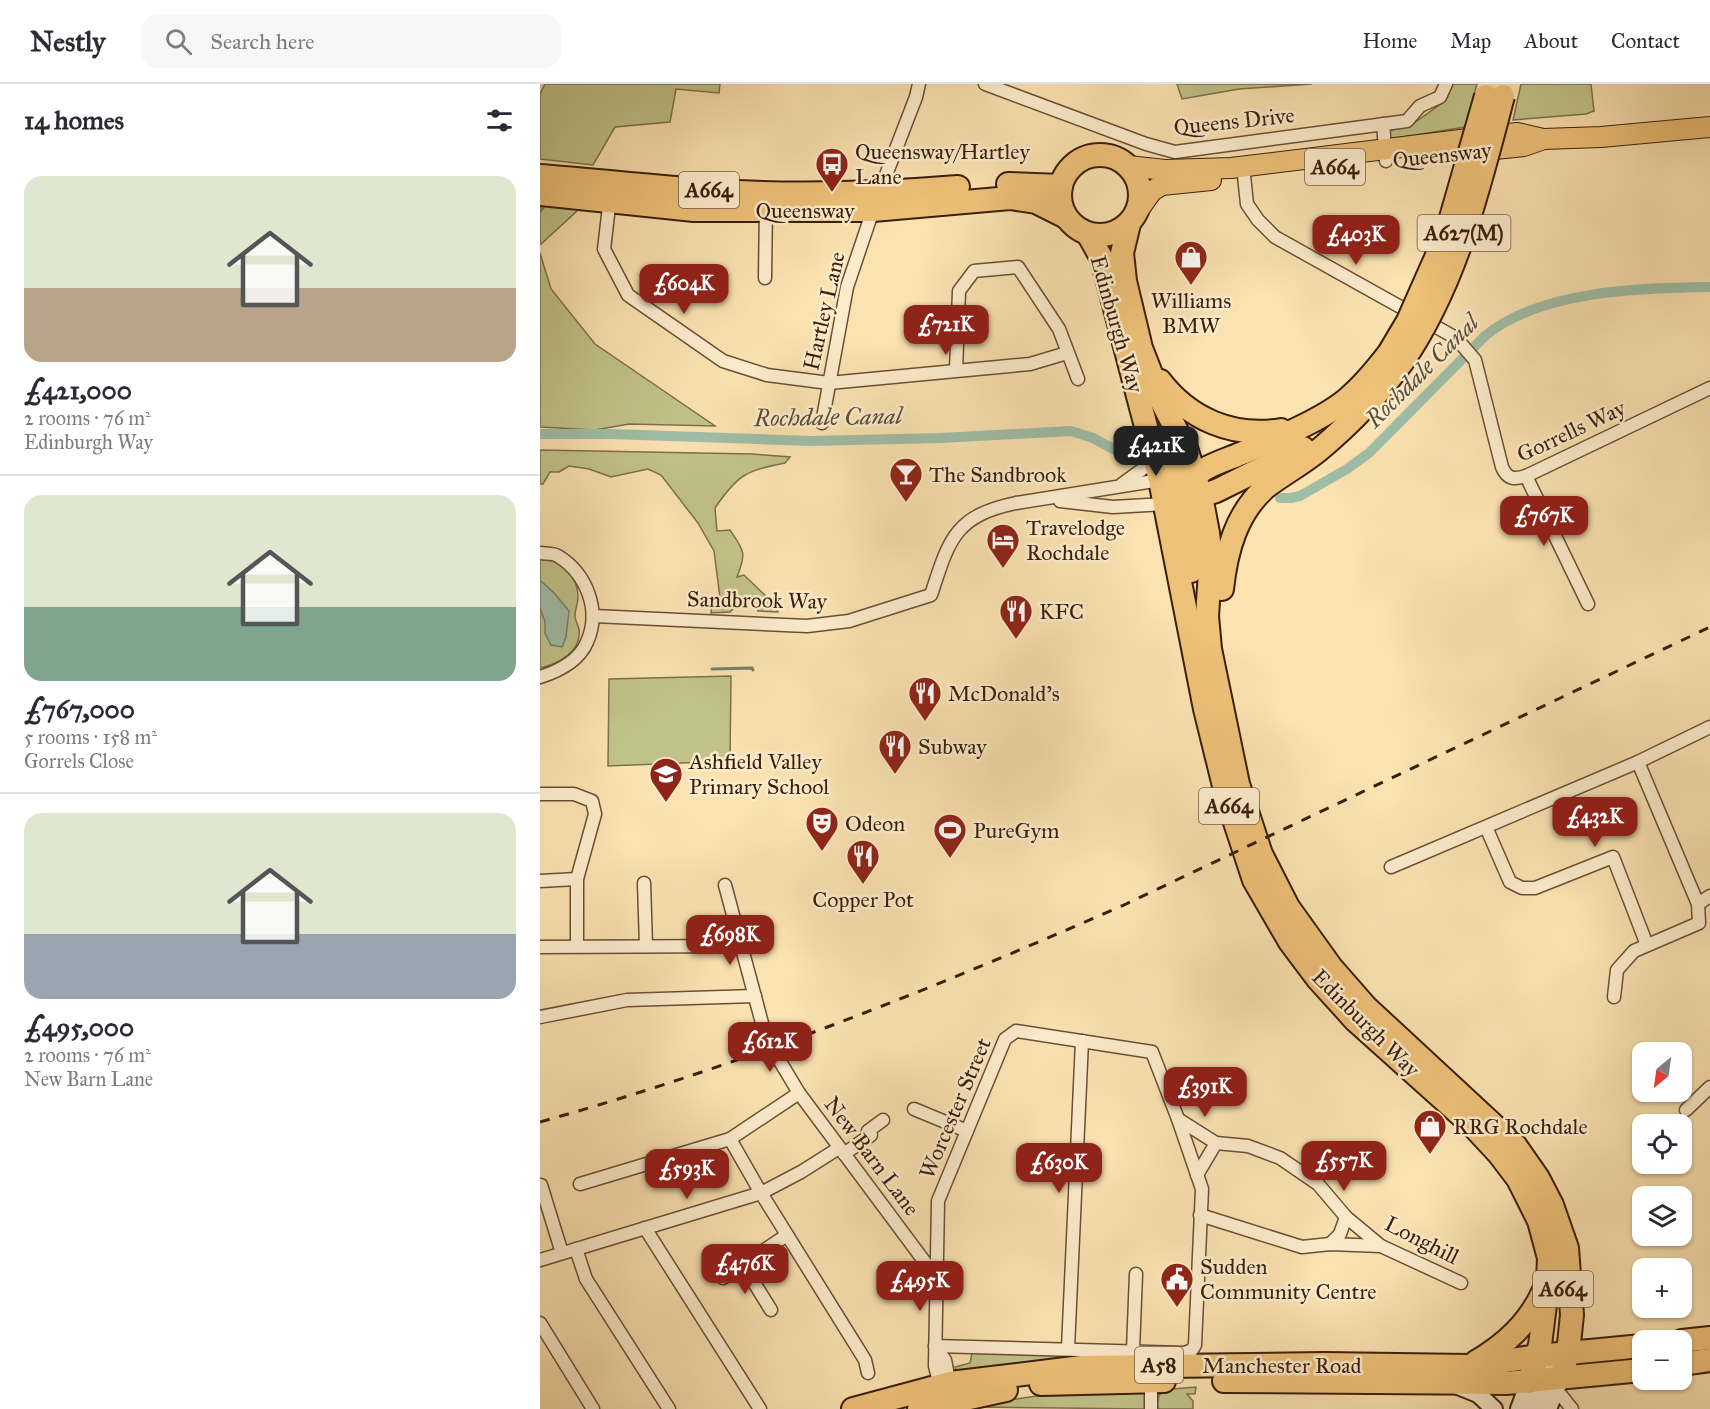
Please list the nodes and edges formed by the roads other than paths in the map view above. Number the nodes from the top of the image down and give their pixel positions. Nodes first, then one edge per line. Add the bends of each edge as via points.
1 (919, 84) edge
2 (984, 84) edge
3 (1446, 84) edge
4 (1496, 90) edge
5 (1383, 124) junction
6 (1710, 127) edge
7 (1385, 155) junction
8 (1128, 166) junction
9 (1244, 172) junction
10 (540, 176) edge
11 (1061, 186) junction
12 (611, 192) junction
13 (540, 194) edge
14 (766, 201) junction
15 (876, 202) junction
16 (1066, 217) junction
17 (1133, 218) junction
18 (1088, 234) junction
19 (765, 278) dead end
20 (1141, 348) junction
21 (1067, 352) junction
22 (1396, 357) junction
23 (956, 370) junction
24 (1078, 379) dead end
25 (829, 383) junction
26 (1710, 388) edge
27 (822, 423) dead end
28 (1346, 424) junction
29 (1297, 428) junction
30 (1149, 437) junction
31 (1526, 476) junction
32 (1116, 488) junction
33 (1181, 489) junction
34 (1047, 499) junction
35 (540, 553) edge
36 (1588, 604) dead end
37 (594, 616) junction
38 (540, 677) edge
39 (1219, 693) junction
40 (1710, 727) edge
41 (1638, 762) junction
42 (540, 794) edge
43 (1486, 827) junction
44 (1390, 867) dead end
45 (577, 879) junction
46 (540, 880) edge
47 (644, 883) dead end
48 (725, 885) dead end
49 (1710, 896) edge
50 (1698, 904) junction
51 (765, 938) dead end
52 (1647, 945) junction
53 (577, 946) junction
54 (646, 946) junction
55 (740, 946) junction
56 (540, 947) edge
57 (755, 996) junction
58 (1614, 997) dead end
59 (540, 1017) edge
60 (1082, 1041) junction
61 (1710, 1087) edge
62 (800, 1093) junction
63 (914, 1109) dead end
64 (1686, 1110) dead end
65 (1178, 1119) junction
66 (883, 1120) dead end
67 (967, 1131) junction
68 (730, 1139) junction
69 (1216, 1143) junction
70 (842, 1151) junction
71 (1197, 1175) junction
72 (580, 1184) dead end
73 (541, 1185) edge
74 (761, 1193) junction
75 (1200, 1215) junction
76 (1346, 1217) junction
77 (1558, 1221) junction
78 (645, 1228) junction
79 (787, 1235) junction
80 (1330, 1244) junction
81 (1381, 1246) junction
82 (1567, 1248) junction
83 (576, 1249) junction
84 (562, 1253) junction
85 (540, 1260) edge
86 (744, 1265) junction
87 (1136, 1274) dead end
88 (936, 1277) junction
89 (723, 1278) dead end
90 (1548, 1281) junction
91 (1461, 1283) dead end
92 (771, 1310) dead end
93 (540, 1323) edge
94 (1710, 1338) edge
95 (1692, 1340) edge
96 (935, 1346) junction
97 (1632, 1347) edge
98 (1068, 1348) junction
99 (1133, 1350) junction
100 (1612, 1350) junction
101 (1692, 1358) edge
102 (1710, 1359) edge
103 (1632, 1360) edge
104 (1692, 1362) edge
105 (1470, 1366) junction
106 (1549, 1367) junction
107 (1632, 1370) edge
108 (868, 1373) dead end
109 (1151, 1380) junction
110 (1444, 1381) junction
111 (947, 1395) edge
112 (592, 1409) edge
113 (669, 1409) edge
114 (760, 1409) edge
115 (853, 1409) edge
116 (919, 1409) edge
117 (1151, 1409) edge
118 (1494, 1409) edge
119 (1519, 1409) edge
120 (1533, 1409) edge
121 (1548, 1409) edge
122 (1572, 1409) edge

1 - 15 street, Hartley Lane
2 - 5 street, Queens Drive via 1175,152
3 - 5 street, Queens Drive via 1440,97 1420,106 1407,121
4 - 22 highway, A627(M), bridge via 1480,184 1458,250 1419,338
5 - 7 street
6 - 7 main road, Queensway / A664 via 1544,139 1517,133
7 - 9 main road, Queensway / A664
8 - 9 main road, Queensway / A664
8 - 11 highway via 1117,159 1089,157 1067,173
8 - 17 highway via 1140,190
9 - 17 main road, Queensway / A664 via 1162,185 1152,191
9 - 31 street, Gorrells Way via 1247,204 1275,237 1456,338 1475,360 1504,472 1512,478
10 - 12 highway, Queensway / A664
11 - 15 highway, Queensway / A664 via 1004,184
11 - 16 highway
12 - 13 highway, Queensway / A664
12 - 14 highway, Queensway / A664 via 694,210
12 - 25 street via 604,249 628,295 723,360 767,375
14 - 15 highway, Queensway / A664
14 - 19 street
15 - 16 highway, Queensway / A664 via 1010,198 1036,202
15 - 25 street, Hartley Lane via 847,287
16 - 18 highway
17 - 18 highway via 1119,231
17 - 20 highway, Edinburgh Way / A664 via 1122,253
18 - 30 highway, Edinburgh Way / A664 via 1102,260
20 - 29 highway, A627(M) via 1169,393 1191,412 1215,424 1251,432
20 - 33 highway, Edinburgh Way / A664 via 1186,451
21 - 23 street via 1030,364
21 - 23 street via 1059,329 1018,267 974,271 959,291
21 - 24 street
22 - 28 highway, A627(M) via 1374,399
22 - 29 highway, A627(M) via 1344,401
23 - 25 street
25 - 27 street, Hartley Lane
26 - 31 street, Gorrells Way
28 - 33 highway, A627(M) via 1216,491
28 - 39 highway, A627(M) via 1319,450 1265,488 1236,529 1221,597
29 - 33 highway, A627(M)
30 - 32 street, Sandbrook Way via 1149,456 1144,468
30 - 33 highway, Edinburgh Way / A664
31 - 36 street
32 - 33 street, Sandbrook Way
32 - 34 street, Sandbrook Way
33 - 34 street via 1113,507
33 - 39 highway, Edinburgh Way / A664 via 1208,533 1211,557 1207,616
33 - 90 highway, Edinburgh Way / A664 via 1191,562 1191,636 1228,805 1254,880 1290,942 1317,978 1355,1020 1472,1125 1518,1179 1539,1221 1549,1258
34 - 37 street, Sandbrook Way via 979,514 953,537 930,595 849,621 807,626
35 - 37 street via 556,555 576,572 587,587
37 - 38 street via 580,653 558,672
39 - 77 highway, Edinburgh Way / A664 via 1243,800 1261,854 1288,907 1366,1007 1515,1145 1538,1178
40 - 41 street
41 - 43 street
41 - 50 street
42 - 45 street via 574,794 592,801 595,814
43 - 44 street
43 - 52 street via 1510,882 1522,888 1535,888 1614,857
45 - 46 street
45 - 53 street
47 - 54 street
48 - 55 street, New Barn Lane
49 - 50 street
50 - 52 street via 1699,923
51 - 55 street
52 - 58 street via 1634,951 1617,970
53 - 54 street
53 - 56 street
54 - 55 street
55 - 57 street, New Barn Lane
57 - 59 street via 627,1000
57 - 62 street, New Barn Lane via 766,1038
60 - 65 street via 1152,1052
60 - 67 street, Worcester Street via 1016,1032 1005,1039
60 - 98 street
61 - 64 street
62 - 68 street
62 - 70 street, New Barn Lane
63 - 67 street
65 - 69 street
65 - 71 street
66 - 70 street via 868,1131 871,1135
67 - 88 street, Worcester Street via 939,1201
68 - 72 street
68 - 74 street
69 - 71 street
69 - 76 street, Longhill via 1248,1146 1280,1158 1318,1184
70 - 74 street
70 - 88 street, New Barn Lane
71 - 75 street via 1202,1189
73 - 84 street
74 - 78 street
74 - 79 street
75 - 80 street via 1302,1247
75 - 99 street via 1195,1346 1185,1353
76 - 80 street via 1340,1234
76 - 81 street, Longhill
77 - 82 highway, Edinburgh Way / A664
77 - 106 highway, Edinburgh Way / A664 via 1563,1292
78 - 83 street
78 - 114 street
79 - 86 street
79 - 108 street via 865,1360
80 - 81 street
81 - 91 street, Longhill
82 - 100 highway, A664 via 1584,1326
82 - 106 highway, Edinburgh Way / A664 via 1572,1315
83 - 84 street
83 - 113 street via 586,1279
84 - 85 street
86 - 89 street
86 - 92 street
87 - 99 street
88 - 96 street
90 - 105 highway, A664 via 1527,1321
90 - 106 highway, Edinburgh Way / A664
93 - 112 street
94 - 95 highway
96 - 98 street
96 - 111 street via 935,1366
97 - 100 highway, Manchester Road / A58
98 - 99 street
100 - 106 highway, Manchester Road / A58
101 - 102 highway
102 - 104 highway
103 - 106 highway
105 - 106 highway, Manchester Road / A58
105 - 111 highway, Manchester Road / A58 via 1106,1366 1050,1370
106 - 107 highway, Manchester Road / A58
106 - 110 highway, Manchester Road / A58
106 - 119 main road
106 - 120 main road
106 - 121 main road
106 - 122 street
109 - 110 highway, Manchester Road / A58
109 - 111 highway, Manchester Road / A58 via 1039,1384
109 - 117 street
110 - 118 main road via 1478,1394
111 - 115 highway, Manchester Road / A58
111 - 116 highway, Manchester Road / A58

